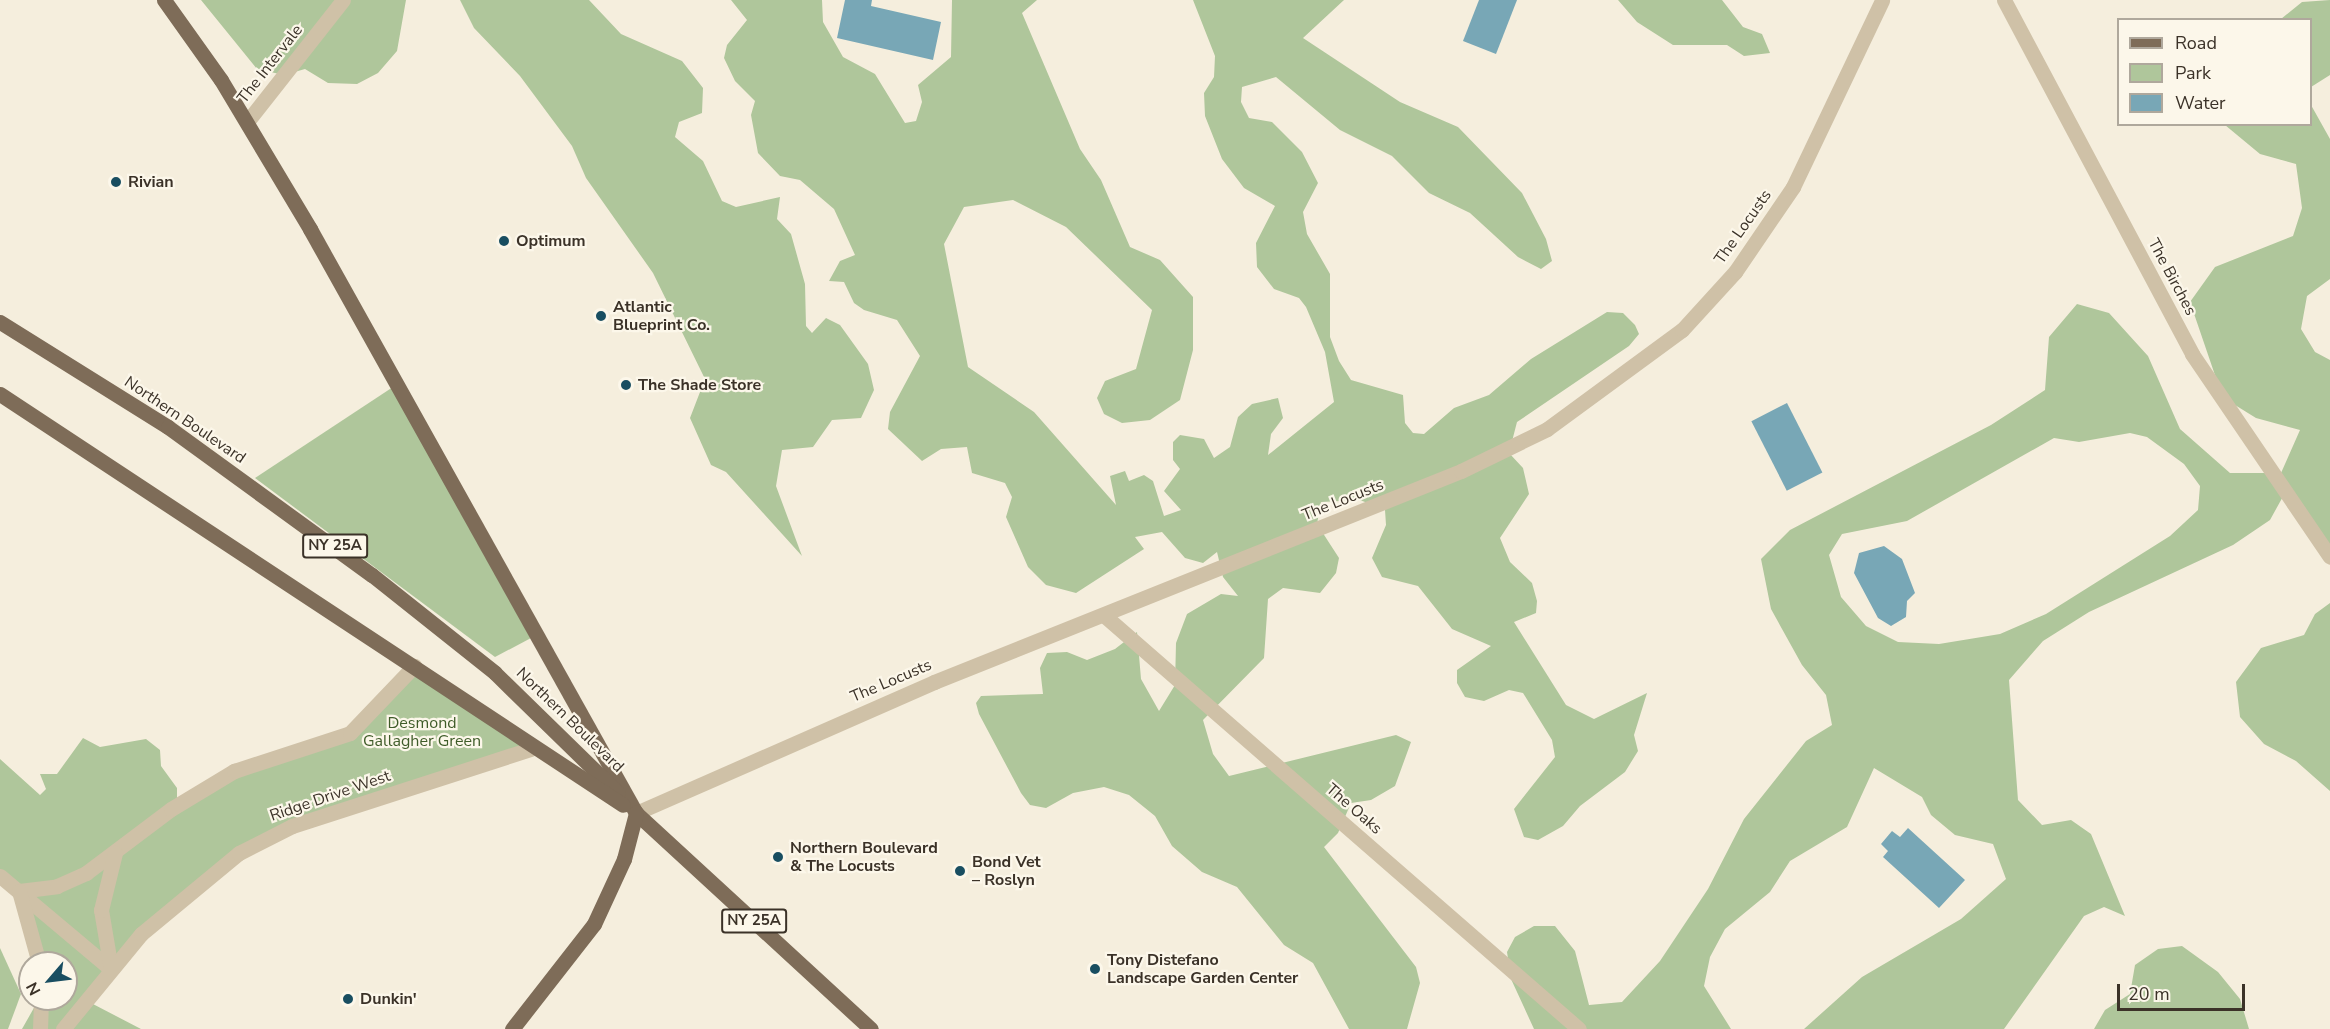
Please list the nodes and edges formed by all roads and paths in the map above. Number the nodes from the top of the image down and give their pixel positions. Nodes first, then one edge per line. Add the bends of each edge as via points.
1 (164, 0) edge
2 (344, 0) edge
3 (1882, 0) edge
4 (2004, 0) edge
5 (247, 122) junction
6 (0, 322) edge
7 (0, 394) edge
8 (2330, 557) edge
9 (1106, 617) junction
10 (414, 666) junction
11 (531, 749) junction
12 (636, 813) junction
13 (115, 853) junction
14 (0, 876) edge
15 (19, 891) junction
16 (36, 951) edge
17 (111, 969) junction
18 (41, 1011) edge
19 (40, 1029) edge
20 (63, 1029) edge
21 (512, 1029) edge
22 (871, 1029) edge
23 (1579, 1029) edge

1 - 5 main road
2 - 5 street, The Intervale
3 - 9 street, The Locusts via 1771,223 1682,330 1626,375 1503,452
4 - 8 street, The Birches via 2192,354
5 - 12 main road via 477,520
6 - 12 main road, Northern Boulevard / NY 25A via 168,427 372,575 504,681 582,753
7 - 10 main road, Northern Boulevard / NY 25A
9 - 12 street, The Locusts via 934,682
9 - 23 street, The Oaks
10 - 11 main road, Northern Boulevard / NY 25A
10 - 13 street via 350,733 242,768 149,826
11 - 12 main road, Northern Boulevard / NY 25A
11 - 17 street, Ridge Drive West via 261,840 177,901
12 - 21 main road via 624,859 598,916
12 - 22 main road, NY 25A
13 - 15 street via 57,886
13 - 17 street via 102,910
14 - 15 street
15 - 16 street
15 - 17 street
17 - 20 street, Ridge Drive West
18 - 19 street

